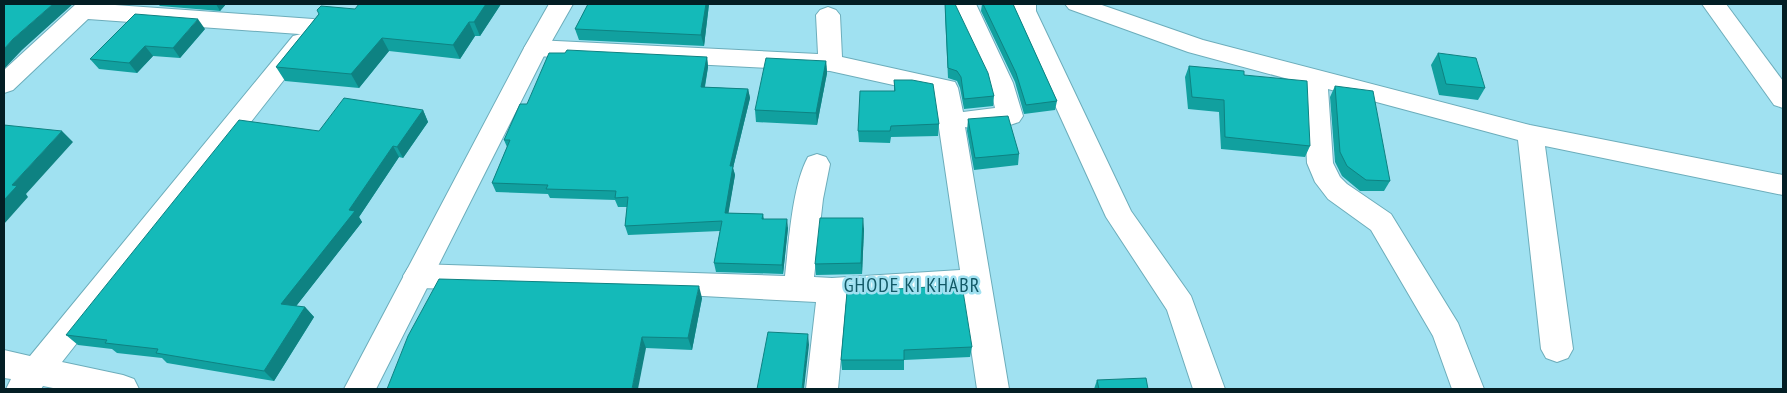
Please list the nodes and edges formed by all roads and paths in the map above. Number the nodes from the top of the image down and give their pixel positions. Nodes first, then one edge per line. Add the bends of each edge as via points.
1 (561, 4) edge
2 (964, 4) edge
3 (1024, 4) edge
4 (1077, 4) edge
5 (1714, 4) edge
6 (86, 7) edge
7 (828, 15) dead end
8 (536, 48) junction
9 (830, 63) junction
10 (1314, 77) junction
11 (4, 84) edge
12 (1783, 99) edge
13 (951, 121) junction
14 (1530, 134) junction
15 (817, 164) dead end
16 (1783, 185) edge
17 (418, 276) junction
18 (975, 281) junction
19 (798, 288) junction
20 (832, 290) junction
21 (1557, 349) dead end
22 (4, 364) edge
23 (30, 379) edge
24 (123, 389) edge
25 (360, 389) edge
26 (822, 389) edge
27 (993, 389) edge
28 (1209, 389) edge
29 (1468, 389) edge

1 - 8 street
2 - 13 street via 1001,83 1010,116
3 - 28 street via 1024,11 1120,217 1180,305
4 - 10 street via 1196,46
5 - 12 street
6 - 11 street
6 - 23 street via 312,27
7 - 9 street
8 - 9 street
8 - 17 street
9 - 13 street via 946,88
10 - 14 street
10 - 29 street via 1320,163 1324,176 1337,193 1371,212 1381,222 1447,332
13 - 18 street
14 - 16 street
14 - 21 street
15 - 19 street via 809,199
17 - 19 street
17 - 25 street
18 - 20 street
18 - 27 street
19 - 20 street
20 - 26 street
22 - 23 street
23 - 24 street

